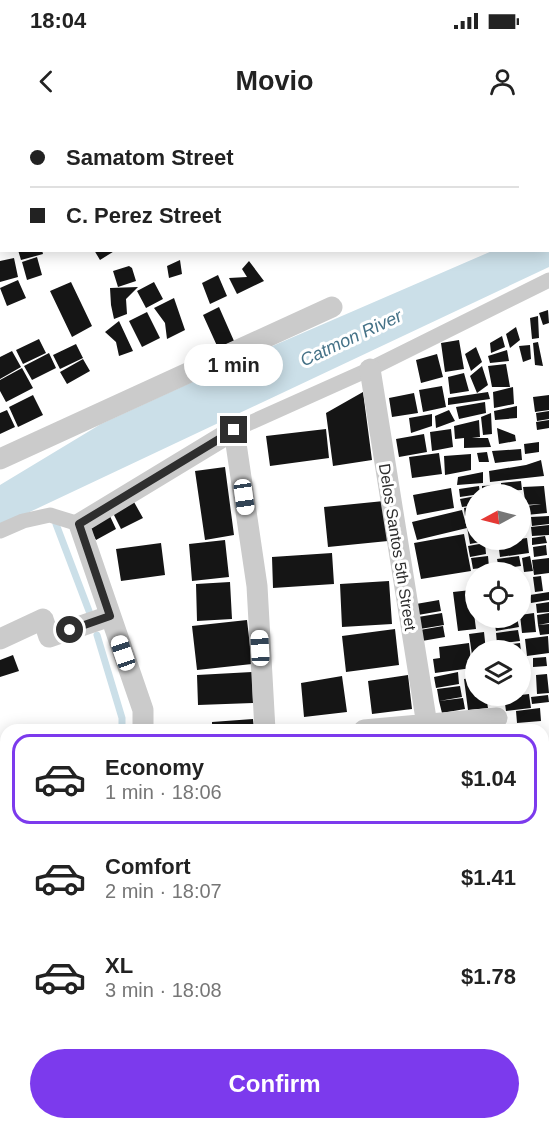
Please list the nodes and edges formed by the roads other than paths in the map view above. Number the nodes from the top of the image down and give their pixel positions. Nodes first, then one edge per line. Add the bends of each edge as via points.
1 (549, 280) edge
2 (332, 307) dead end
3 (370, 369) junction
4 (234, 430) junction
5 (0, 459) edge
6 (79, 524) junction
7 (0, 531) edge
8 (110, 616) junction
9 (0, 639) edge
10 (497, 718) dead end
11 (143, 724) edge
12 (265, 724) edge
13 (427, 724) edge
14 (437, 724) edge

1 - 3 street
2 - 5 street
3 - 4 street
3 - 13 street, Delos Santos 5th Street
4 - 6 street
4 - 12 street via 256,586
6 - 7 street via 51,515
6 - 8 street
8 - 9 street via 49,638 43,619
8 - 11 street via 143,710
10 - 14 street

